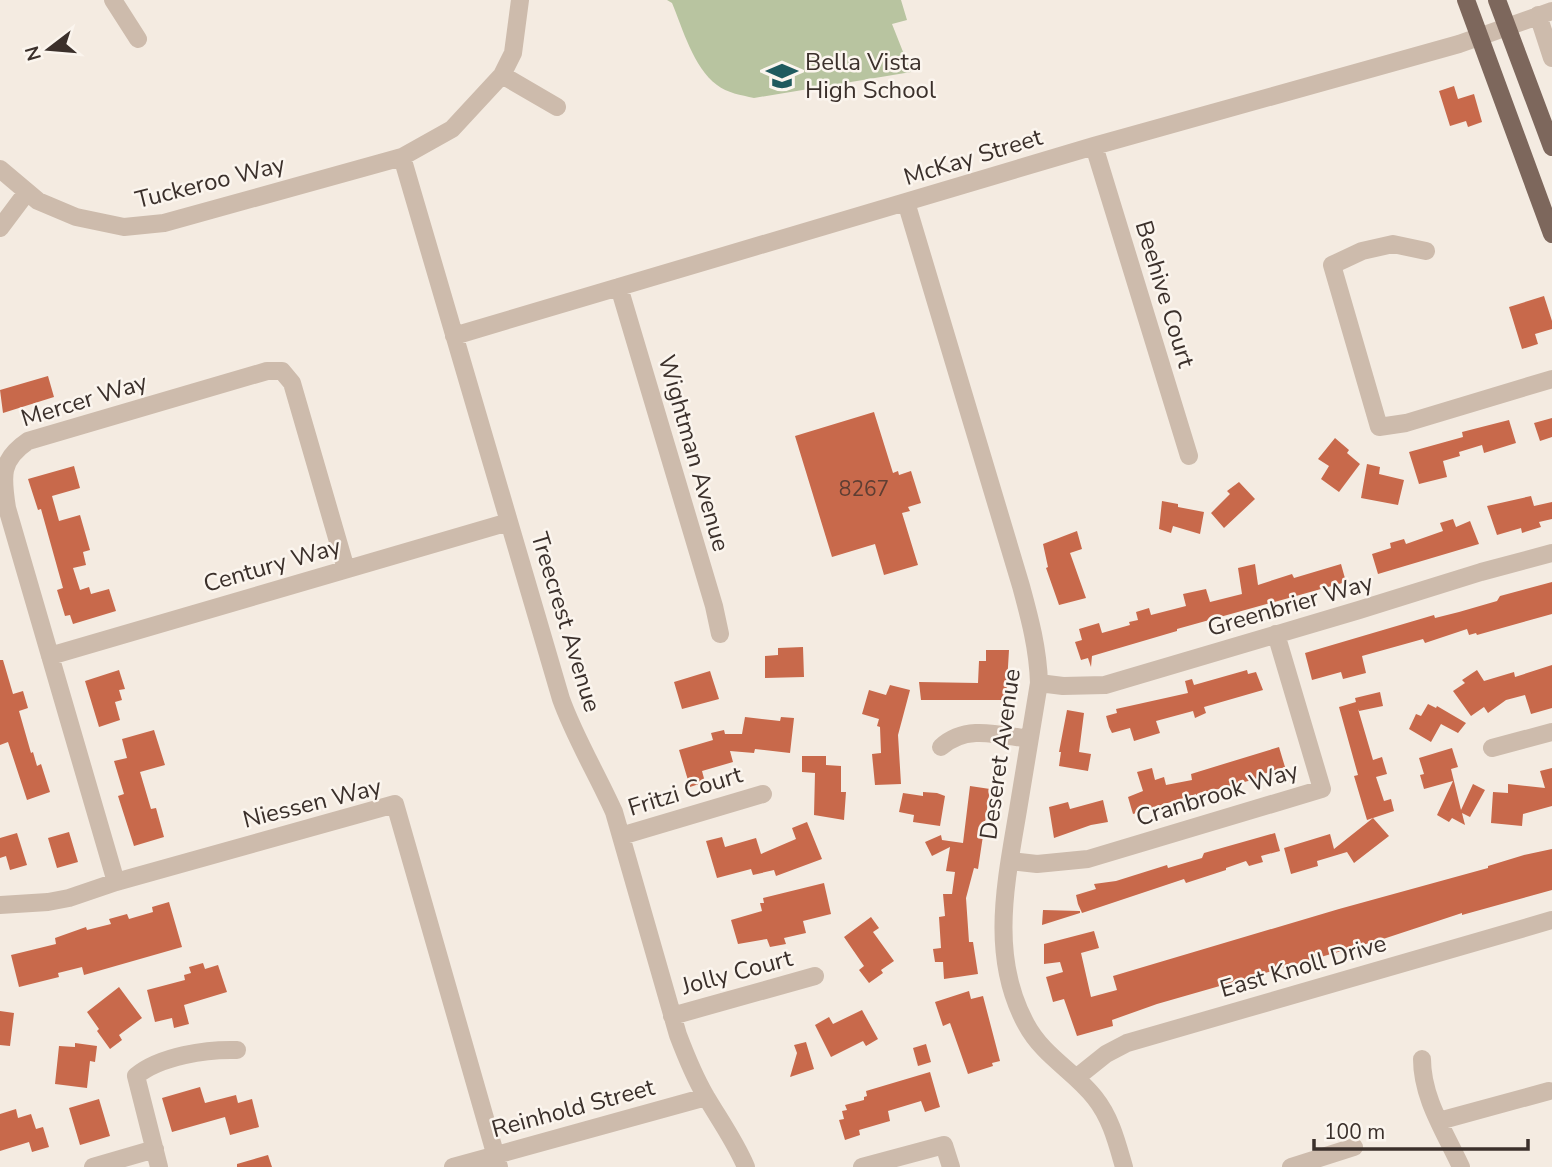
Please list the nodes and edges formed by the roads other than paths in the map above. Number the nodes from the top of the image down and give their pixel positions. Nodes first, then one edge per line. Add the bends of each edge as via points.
1 (113, 0) edge
2 (520, 0) edge
3 (1466, 0) edge
4 (1497, 0) edge
5 (1545, 13) edge
6 (1506, 26) junction
7 (1478, 36) junction
8 (138, 39) dead end
9 (1552, 58) edge
10 (502, 75) junction
11 (557, 107) dead end
12 (1094, 146) junction
13 (1552, 147) edge
14 (402, 157) junction
15 (0, 169) edge
16 (27, 192) junction
17 (906, 202) junction
18 (0, 228) edge
19 (1552, 234) edge
20 (1426, 251) dead end
21 (619, 287) junction
22 (454, 336) junction
23 (1552, 379) edge
24 (1189, 456) dead end
25 (509, 522) junction
26 (1552, 553) edge
27 (346, 569) junction
28 (720, 634) dead end
29 (1276, 634) junction
30 (50, 656) junction
31 (1039, 683) junction
32 (1552, 732) edge
33 (1030, 739) junction
34 (941, 747) dead end
35 (1492, 748) dead end
36 (763, 794) dead end
37 (621, 836) junction
38 (1010, 861) junction
39 (116, 882) junction
40 (0, 905) edge
41 (1552, 920) edge
42 (815, 976) dead end
43 (672, 1016) junction
44 (237, 1050) dead end
45 (1422, 1059) dead end
46 (1076, 1078) junction
47 (1549, 1091) dead end
48 (706, 1097) junction
49 (1439, 1121) junction
50 (1354, 1147) dead end
51 (157, 1158) edge
52 (497, 1161) edge
53 (1301, 1165) edge
54 (93, 1167) edge
55 (453, 1167) edge
56 (746, 1167) edge
57 (862, 1167) edge
58 (951, 1167) edge
59 (1124, 1167) edge
60 (1461, 1167) edge

1 - 8 street
2 - 10 street via 513,53
3 - 7 main road
4 - 6 main road
5 - 6 street, McKay Street
5 - 9 street
6 - 7 street, McKay Street
6 - 13 main road
7 - 12 street, McKay Street
7 - 19 main road
10 - 11 street
10 - 14 street, Tuckeroo Way via 452,129
12 - 17 street, McKay Street
12 - 24 street, Beehive Court
14 - 16 street, Tuckeroo Way via 164,223 124,227 76,217
14 - 22 street, Treecrest Avenue
15 - 16 street, Tuckeroo Way
16 - 18 street
17 - 21 street, McKay Street
17 - 31 street, Deseret Avenue via 1035,636
20 - 23 street via 1392,244 1332,265 1379,427
21 - 22 street, McKay Street
21 - 28 street, Wightman Avenue
22 - 25 street, Treecrest Avenue
25 - 27 street, Century Way
25 - 37 street, Treecrest Avenue via 565,711 600,779
26 - 29 street, Greenbrier Way
27 - 30 street, Century Way
27 - 30 street, Mercer Way via 292,383 282,371 267,370 28,441 5,460 2,477 7,508
29 - 31 street, Greenbrier Way via 1105,685
29 - 38 street, Cranbrook Way via 1322,789 1088,859
30 - 39 street, Mercer Way
31 - 33 street, Deseret Avenue
32 - 35 street
33 - 34 street via 968,733
33 - 38 street, Deseret Avenue
36 - 37 street, Fritzi Court
37 - 43 street, Treecrest Avenue
38 - 46 street, Deseret Avenue via 1003,935 1010,982 1018,1008 1038,1043
39 - 40 street, Niessen Way via 69,898
39 - 52 street, Niessen Way via 396,804
41 - 46 street, East Knoll Drive via 1127,1043
42 - 43 street, Jolly Court
43 - 48 street, Treecrest Avenue
44 - 51 street via 203,1051 146,1068 136,1076
45 - 49 street via 1422,1078
46 - 59 street, Deseret Avenue via 1102,1108
47 - 49 street
48 - 52 street, Reinhold Street
48 - 56 street, Treecrest Avenue
49 - 60 street
50 - 53 street
51 - 54 street
52 - 55 street, Reinhold Street
57 - 58 street via 944,1145

